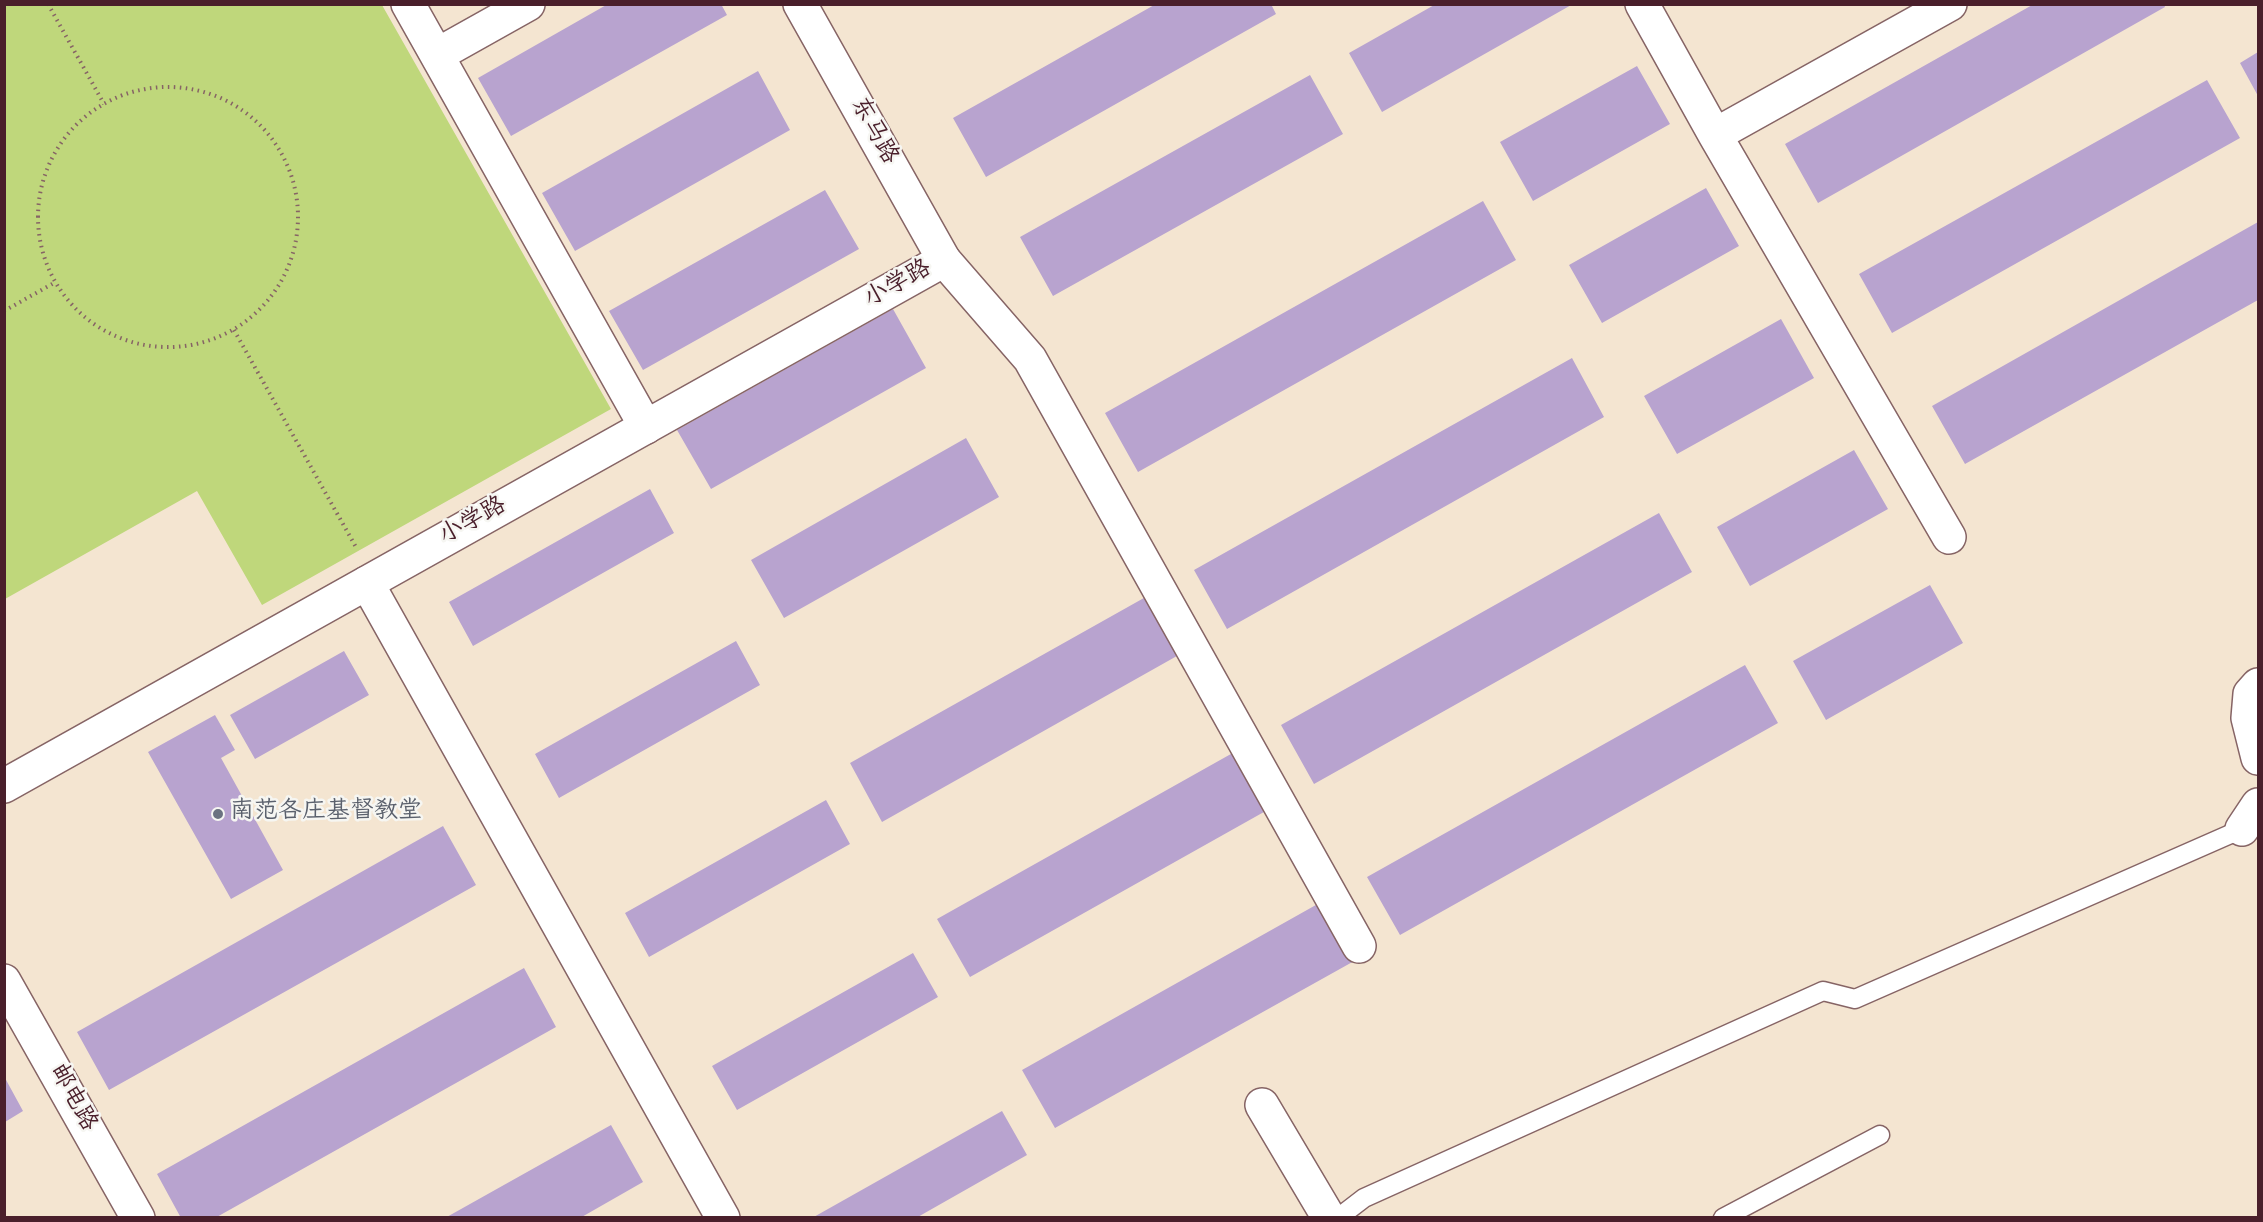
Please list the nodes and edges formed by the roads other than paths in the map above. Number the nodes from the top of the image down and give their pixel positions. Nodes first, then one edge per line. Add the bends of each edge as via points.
1 (408, 4) edge
2 (528, 4) edge
3 (800, 4) edge
4 (1642, 4) edge
5 (1950, 4) edge
6 (437, 55) junction
7 (1715, 135) junction
8 (944, 260) junction
9 (646, 427) junction
10 (1949, 537) dead end
11 (370, 581) junction
12 (2259, 685) edge
13 (2259, 758) edge
14 (4, 786) edge
15 (2251, 817) edge
16 (1359, 946) dead end
17 (4, 981) edge
18 (1262, 1105) dead end
19 (1880, 1135) dead end
20 (138, 1218) edge
21 (723, 1218) edge
22 (1329, 1218) edge
23 (1338, 1218) edge
24 (1723, 1218) edge

1 - 6 street
2 - 6 street
3 - 8 street, 东马路
4 - 7 street
5 - 7 street
6 - 9 street
7 - 10 street
8 - 9 street, 小学路
8 - 16 street, 东马路 via 1030,359
9 - 11 street, 小学路
11 - 14 street, 小学路
11 - 21 street
12 - 13 street via 2250,694 2248,718
15 - 23 lane via 1855,999 1823,991 1364,1198
17 - 20 street, 邮电路
18 - 22 street
19 - 24 lane

